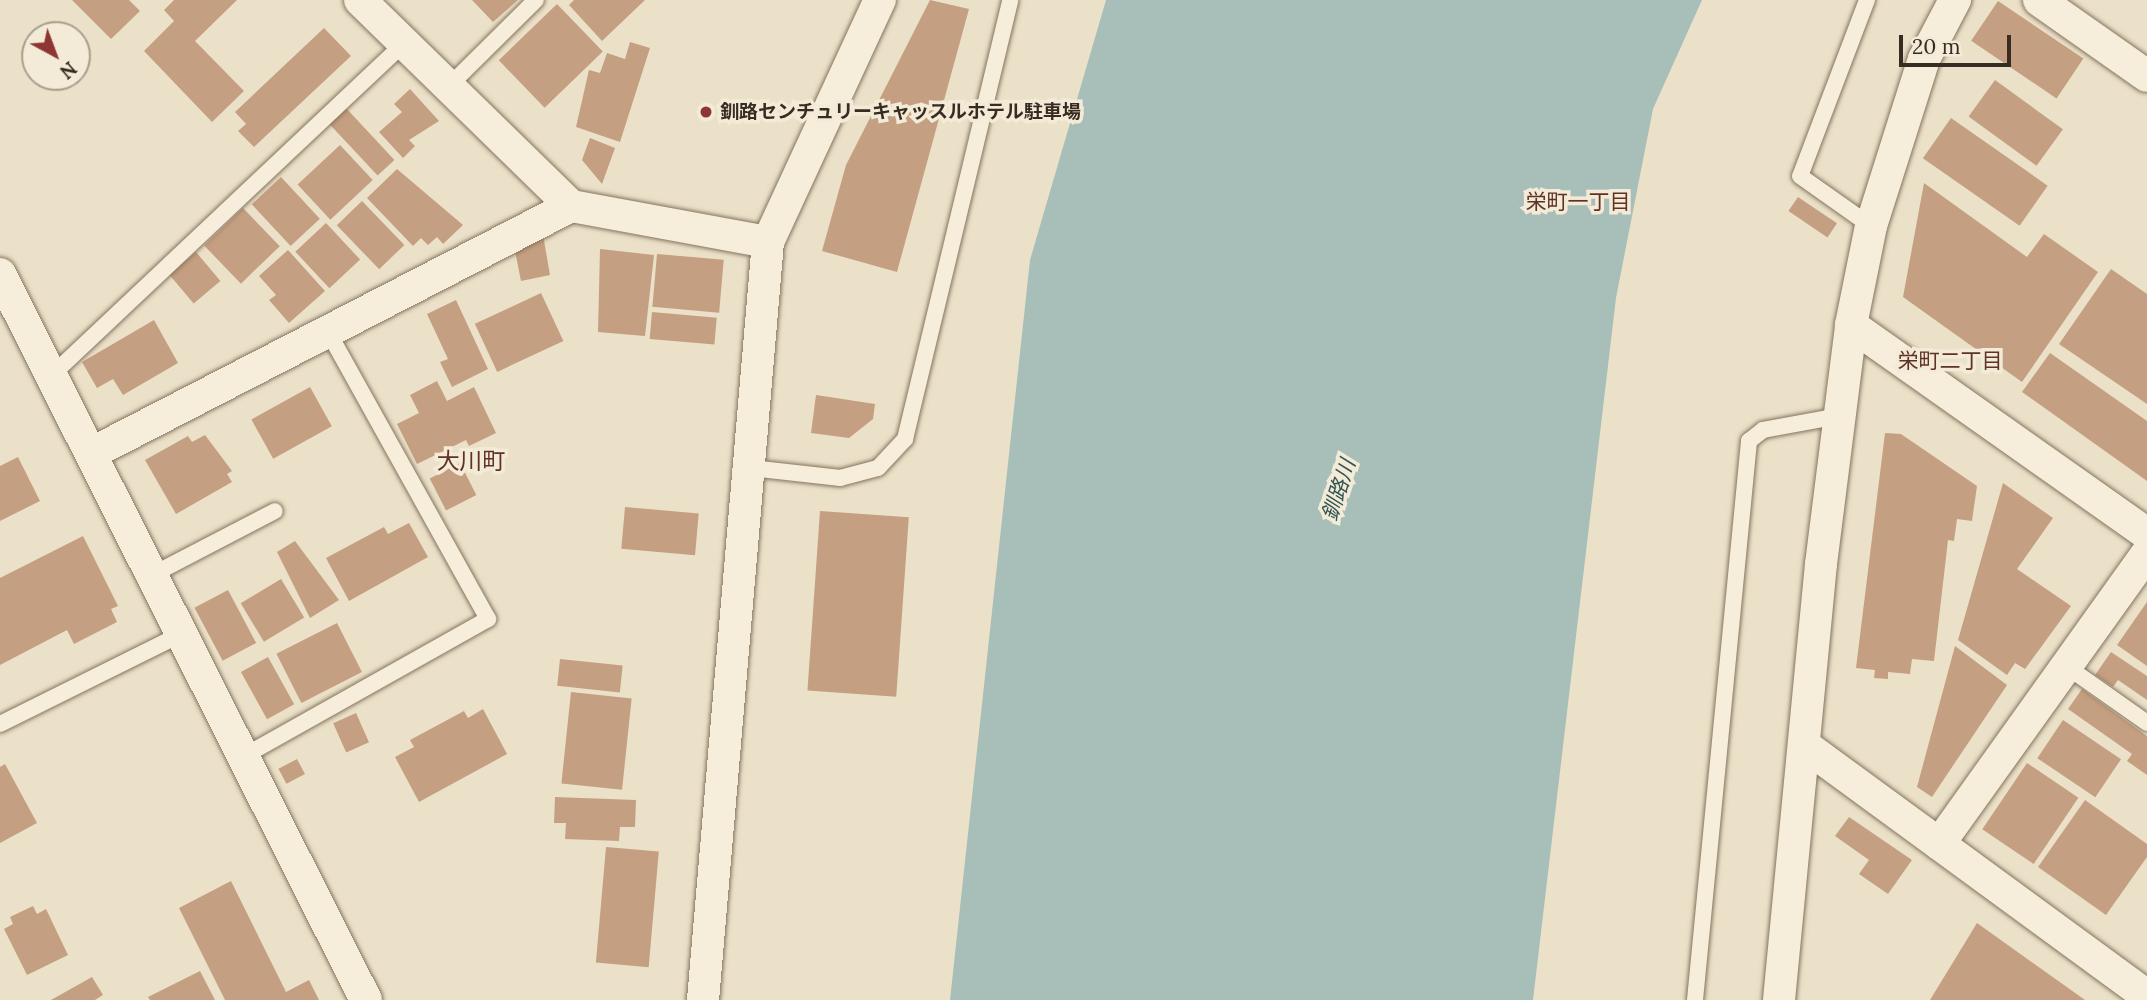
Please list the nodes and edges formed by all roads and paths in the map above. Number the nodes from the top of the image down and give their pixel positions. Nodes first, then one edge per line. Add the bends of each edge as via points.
1 (360, 0) edge
2 (536, 0) edge
3 (880, 0) edge
4 (1010, 0) edge
5 (1867, 0) edge
6 (1955, 0) edge
7 (2039, 0) edge
8 (404, 43) junction
9 (2147, 76) edge
10 (449, 86) junction
11 (571, 205) junction
12 (1871, 226) junction
13 (768, 242) junction
14 (0, 274) edge
15 (1851, 325) junction
16 (326, 328) junction
17 (52, 374) junction
18 (1839, 416) junction
19 (94, 452) junction
20 (751, 468) junction
21 (275, 510) dead end
22 (2147, 534) edge
23 (2147, 553) edge
24 (154, 574) junction
25 (183, 633) junction
26 (2066, 666) junction
27 (2147, 723) edge
28 (0, 724) edge
29 (1804, 745) junction
30 (244, 756) junction
31 (1939, 844) junction
32 (2147, 996) edge
33 (366, 1000) edge
34 (703, 1000) edge
35 (1695, 1000) edge
36 (1779, 1000) edge

1 - 8 street
2 - 10 lane
3 - 13 street
4 - 20 lane via 905,439 878,468 840,478
5 - 12 lane via 1800,176
6 - 12 street via 1924,59
7 - 9 street
8 - 10 street
8 - 17 lane
10 - 11 street
11 - 13 street
11 - 16 street
12 - 15 street
13 - 20 street
14 - 17 street
15 - 18 street
15 - 22 street
16 - 19 street
16 - 30 lane via 488,619
17 - 19 street
18 - 29 street
18 - 35 lane via 1763,430 1749,441
19 - 24 street
20 - 34 street
21 - 24 lane
23 - 26 street
24 - 25 street
25 - 28 lane
25 - 30 street
26 - 27 lane
26 - 31 street
29 - 31 street
29 - 36 street
30 - 33 street
31 - 32 street

